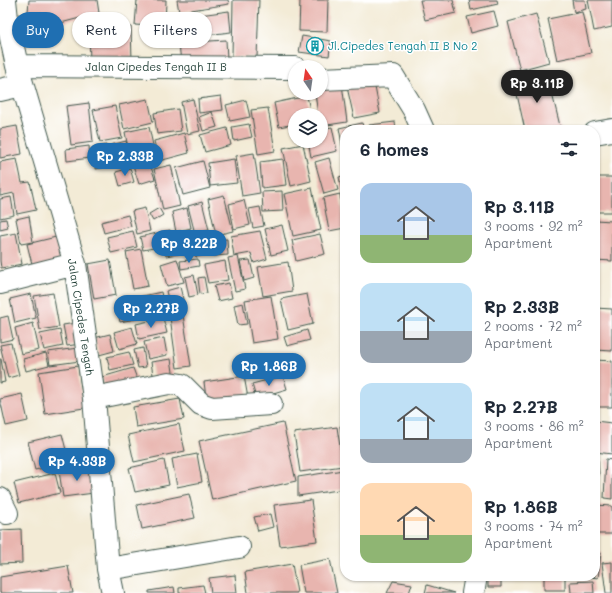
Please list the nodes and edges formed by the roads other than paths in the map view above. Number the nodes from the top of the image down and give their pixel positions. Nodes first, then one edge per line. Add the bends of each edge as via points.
1 (6, 0) edge
2 (288, 68) edge
3 (328, 68) edge
4 (380, 72) junction
5 (19, 76) junction
6 (328, 78) edge
7 (288, 80) edge
8 (0, 90) edge
9 (421, 125) edge
10 (612, 130) edge
11 (600, 132) edge
12 (75, 264) junction
13 (0, 283) edge
14 (94, 398) junction
15 (271, 404) dead end
16 (239, 547) dead end
17 (108, 569) junction
18 (475, 581) edge
19 (113, 593) edge
20 (473, 593) edge

1 - 5 street, Jalan Cipedes Tengah via 7,19
2 - 5 street, Jalan Cipedes Tengah II B
3 - 4 street
4 - 6 street
4 - 9 street via 395,77
5 - 7 street via 241,82
5 - 8 street
5 - 12 street, Jalan Cipedes Tengah
10 - 11 street
12 - 13 street
12 - 14 street, Jalan Cipedes Tengah
14 - 15 street via 169,383 182,386 201,404 212,408
14 - 17 street, Jalan Cipedes Tengah
16 - 17 street
17 - 19 street, Jalan Cipedes Tengah
18 - 20 street

